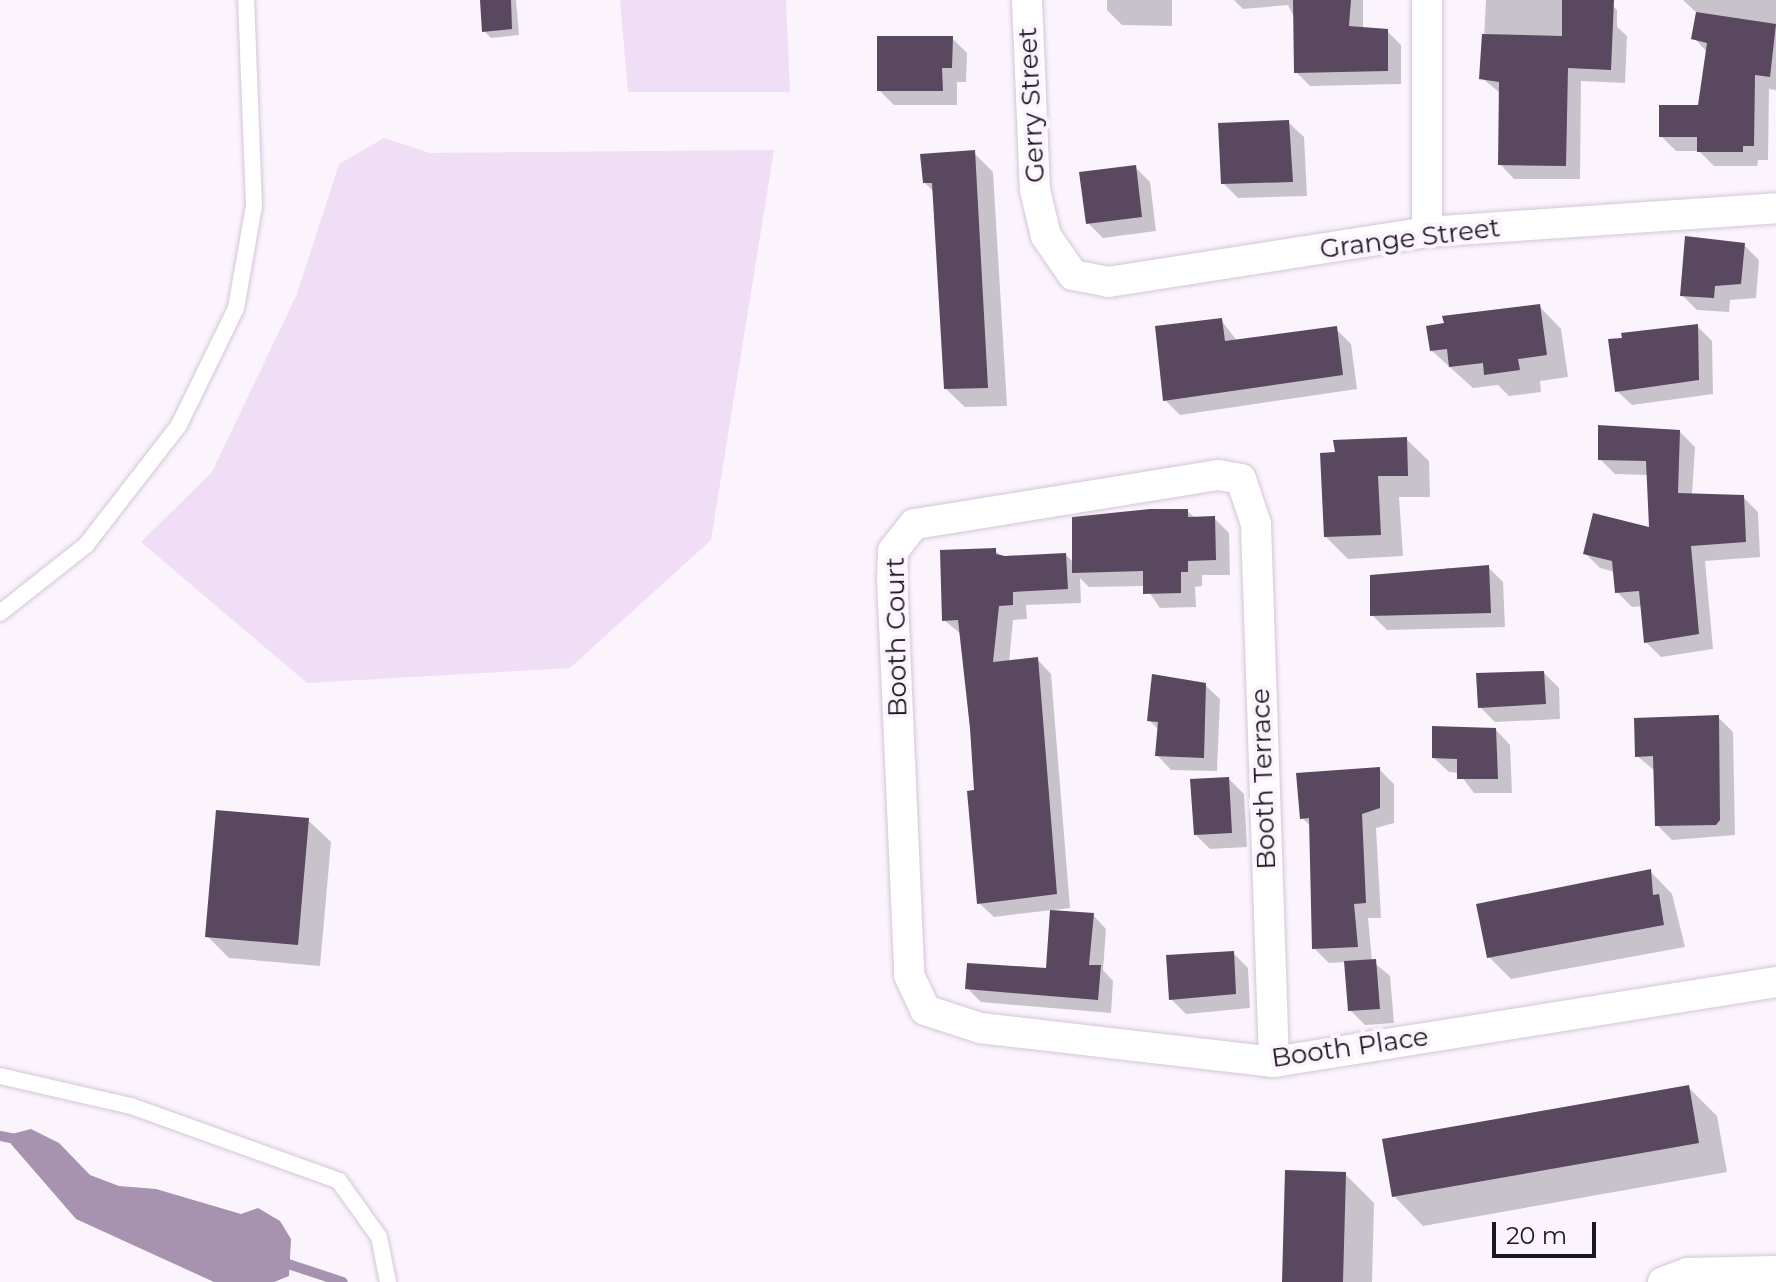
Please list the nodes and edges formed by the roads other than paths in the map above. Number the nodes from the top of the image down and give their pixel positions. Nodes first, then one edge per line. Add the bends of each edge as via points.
1 (246, 0) edge
2 (1027, 0) edge
3 (1427, 0) edge
4 (1776, 208) edge
5 (1427, 232) junction
6 (1056, 253) joint
7 (1251, 497) joint
8 (0, 613) edge
9 (1776, 982) edge
10 (925, 1010) joint
11 (1274, 1062) junction
12 (0, 1076) edge
13 (1776, 1271) edge
14 (388, 1282) edge
15 (1663, 1282) edge

1 - 8 lane via 254,206 236,308 179,425 105,521 86,545
2 - 6 street, Gerry Street via 1035,190
3 - 5 street
4 - 5 street, Grange Street
5 - 6 street, Grange Street via 1108,282 1073,275
7 - 10 street, Booth Court via 1241,479 1218,475 914,524 903,532 893,551 892,578 906,928 909,975
7 - 11 street, Booth Terrace
9 - 11 street, Booth Place
10 - 11 street, Booth Place via 980,1028
12 - 14 lane via 131,1106 339,1181 379,1237
13 - 15 street via 1688,1273

